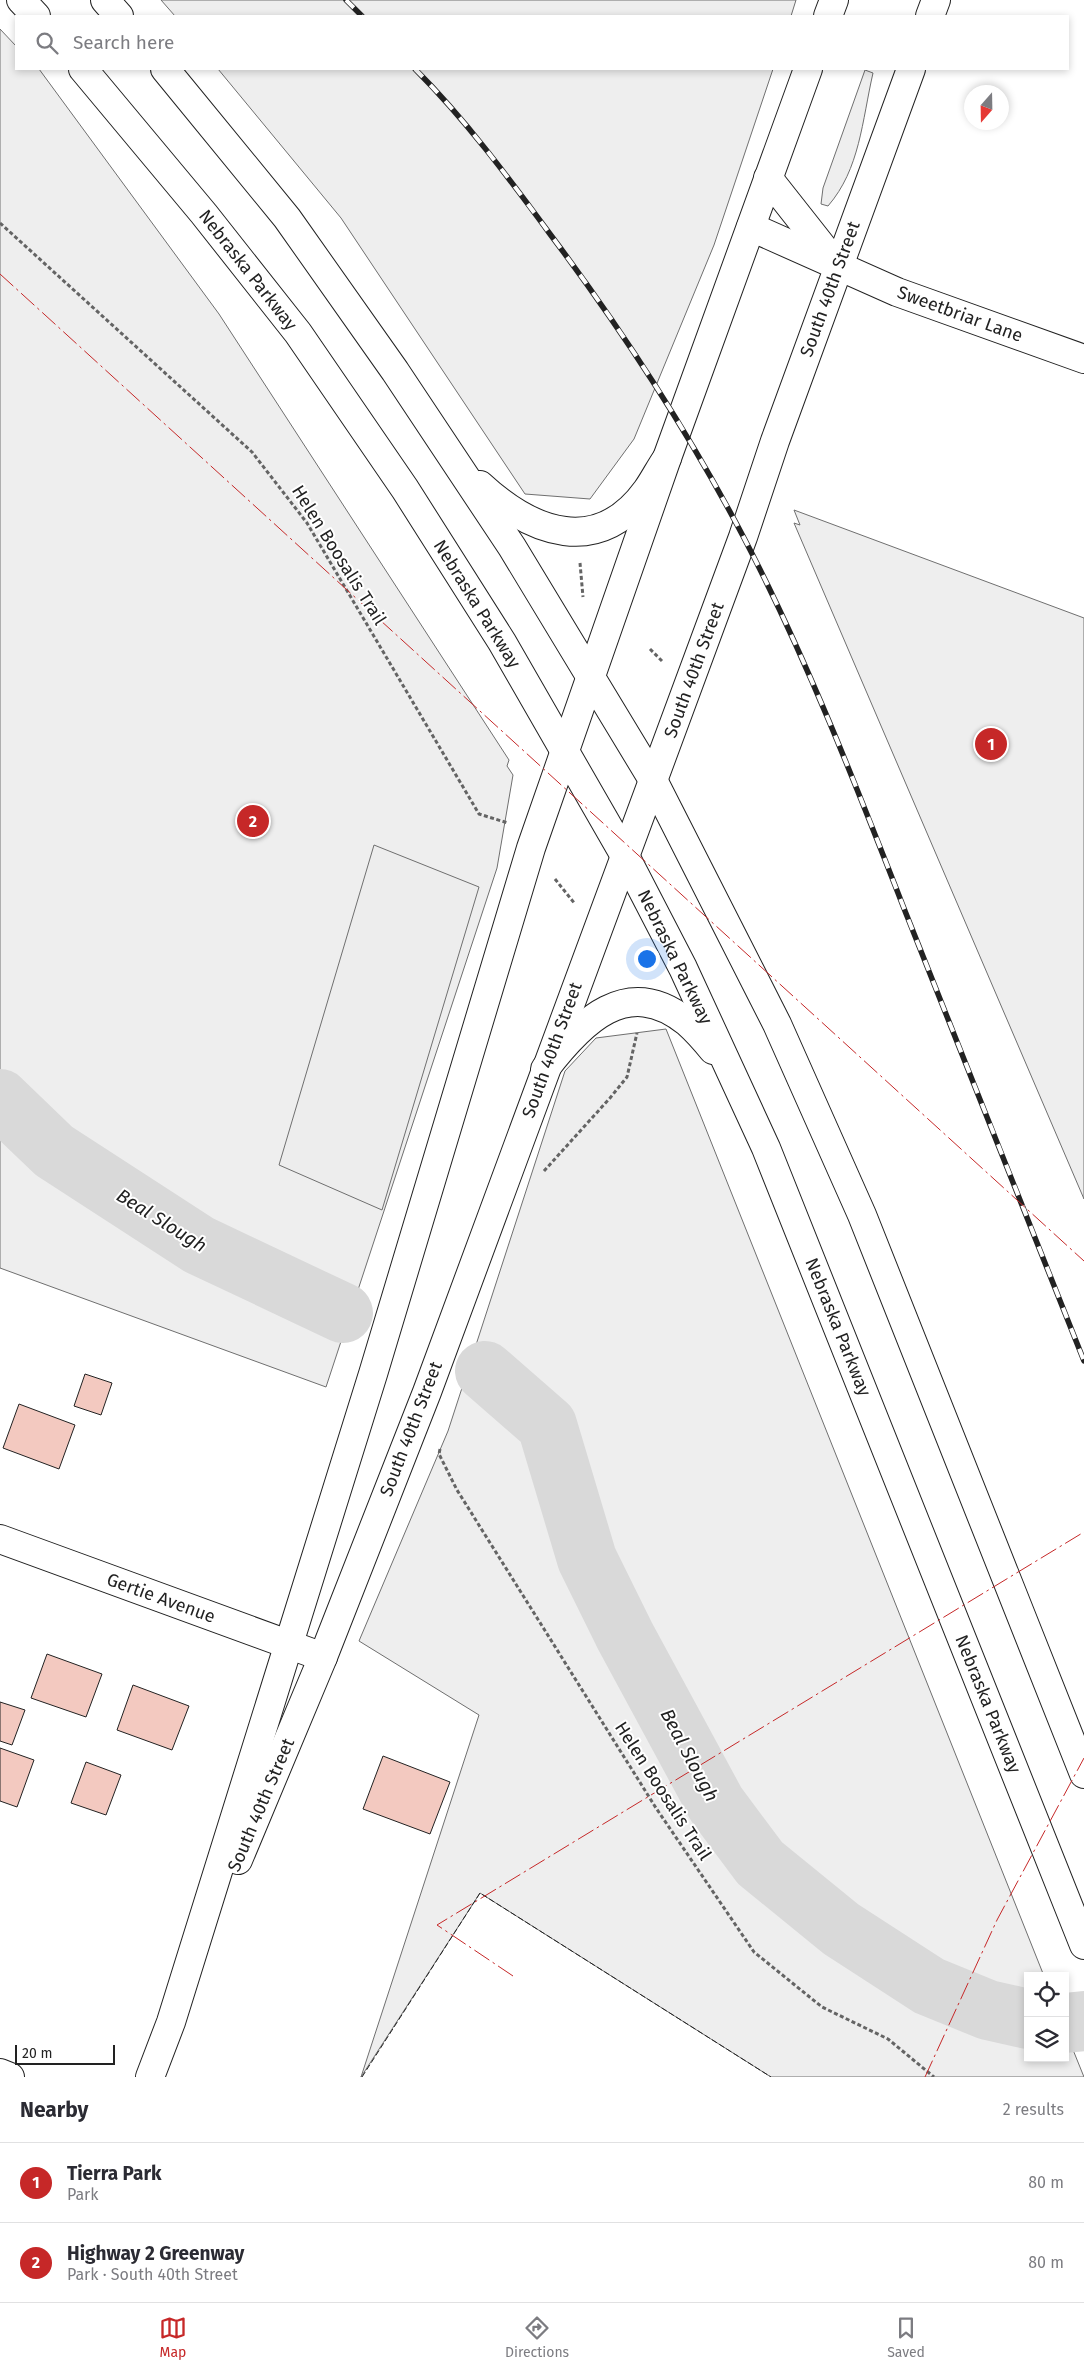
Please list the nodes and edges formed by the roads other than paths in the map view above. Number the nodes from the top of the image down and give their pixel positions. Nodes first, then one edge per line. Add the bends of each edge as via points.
1 (21, 0) edge
2 (105, 0) edge
3 (834, 0) edge
4 (936, 0) edge
5 (35, 15) edge
6 (119, 15) edge
7 (828, 15) edge
8 (930, 15) edge
9 (84, 70) edge
10 (166, 70) edge
11 (808, 70) edge
12 (911, 70) edge
13 (768, 178) junction
14 (751, 227) junction
15 (838, 266) junction
16 (1084, 359) edge
17 (667, 458) junction
18 (456, 464) junction
19 (590, 676) junction
20 (565, 750) junction
21 (653, 780) junction
22 (625, 856) junction
23 (728, 1066) junction
24 (545, 1069) junction
25 (0, 1539) edge
26 (289, 1645) junction
27 (322, 1657) junction
28 (1084, 1774) edge
29 (1081, 1937) edge
30 (170, 2022) junction
31 (0, 2073) edge
32 (10, 2077) edge
33 (150, 2077) edge

1 - 5 main road
2 - 6 main road
3 - 7 main road
4 - 8 main road
9 - 20 main road, Nebraska Parkway via 298,333 410,497 502,642
10 - 18 main road via 287,218
11 - 13 main road, South 40th Street
12 - 15 main road, South 40th Street
13 - 14 main road, South 40th Street
13 - 15 main road, Sweetbriar Lane
14 - 15 main road, Sweetbriar Lane
14 - 17 main road, South 40th Street
15 - 16 main road, Sweetbriar Lane via 897,292
15 - 21 main road, South 40th Street
17 - 18 main road via 646,491 620,517 604,527 570,533 539,526 523,518
17 - 19 main road, South 40th Street
18 - 19 main road via 512,547
19 - 20 main road, South 40th Street
19 - 21 main road
20 - 22 main road, Nebraska Parkway
20 - 26 main road, South 40th Street via 513,905
21 - 22 main road, South 40th Street
21 - 28 main road via 777,1024 862,1215
22 - 23 main road, Nebraska Parkway via 683,968
22 - 24 main road, South 40th Street
23 - 24 main road via 686,1022 669,1011 637,1002 613,1007 585,1022
23 - 29 main road, Nebraska Parkway via 766,1148
24 - 27 main road, South 40th Street via 427,1392
25 - 26 main road, Gertie Avenue
26 - 27 main road, Gertie Avenue
26 - 30 main road, South 40th Street
27 - 30 main road, South 40th Street
30 - 33 main road, South 40th Street
31 - 32 main road

